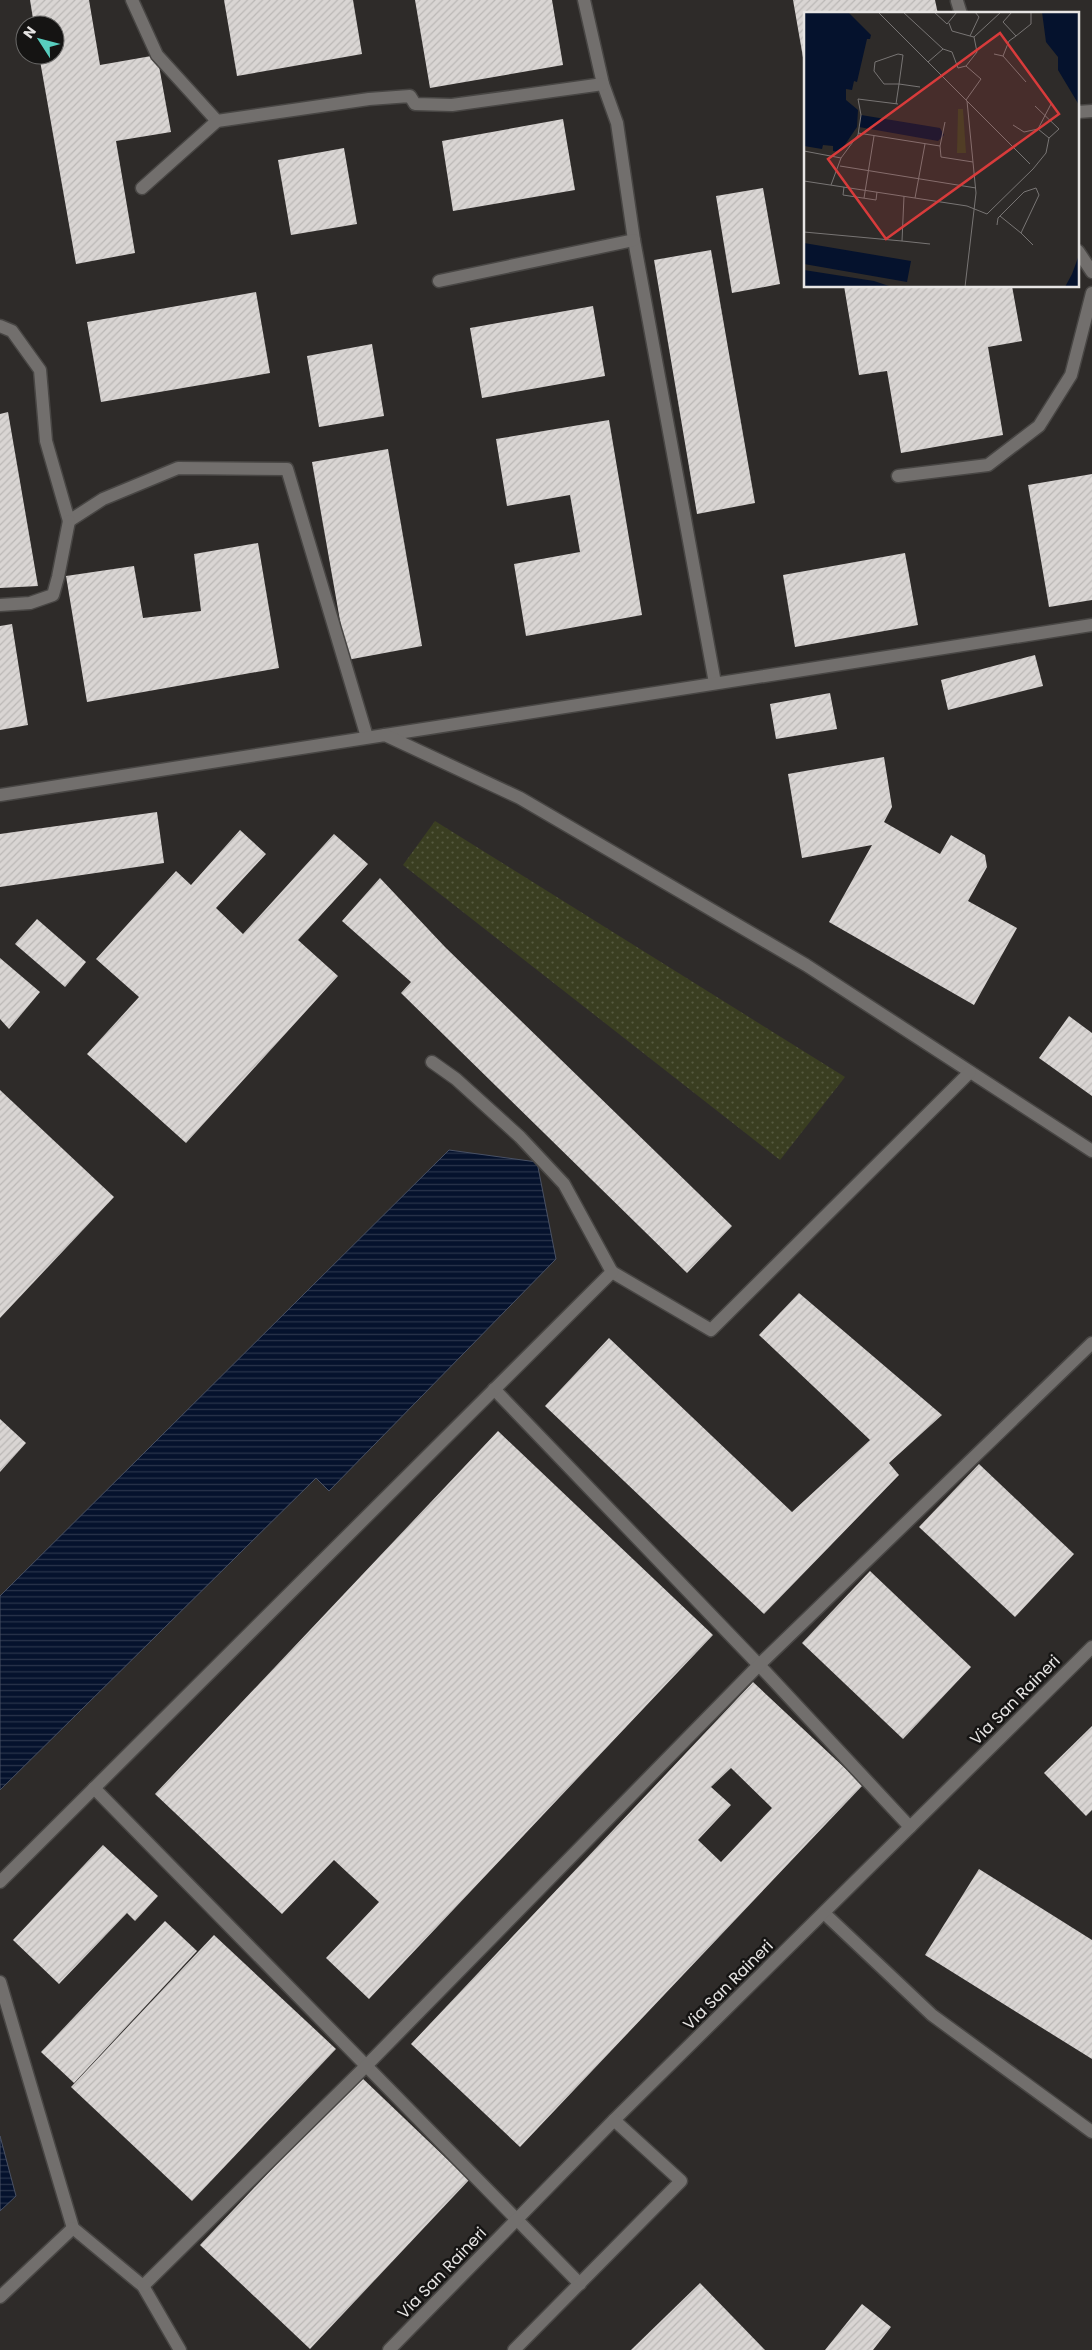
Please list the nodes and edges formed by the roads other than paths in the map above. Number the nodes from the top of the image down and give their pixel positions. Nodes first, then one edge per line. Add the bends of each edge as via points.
1 (132, 0) edge
2 (584, 0) edge
3 (603, 84) junction
4 (217, 121) junction
5 (142, 188) dead end
6 (634, 240) junction
7 (1080, 254) edge
8 (1092, 272) edge
9 (439, 281) dead end
10 (1092, 293) edge
11 (0, 326) edge
12 (898, 476) dead end
13 (69, 521) junction
14 (0, 605) edge
15 (1092, 625) edge
16 (715, 683) junction
17 (385, 734) junction
18 (367, 737) junction
19 (0, 795) edge
20 (432, 1062) dead end
21 (970, 1072) junction
22 (1092, 1150) edge
23 (612, 1272) junction
24 (1092, 1343) edge
25 (494, 1389) junction
26 (1092, 1647) edge
27 (759, 1665) junction
28 (94, 1788) junction
29 (910, 1827) junction
30 (0, 1882) edge
31 (824, 1913) junction
32 (0, 1982) edge
33 (366, 2066) junction
34 (614, 2120) junction
35 (1092, 2132) edge
36 (517, 2220) junction
37 (73, 2228) junction
38 (580, 2284) junction
39 (143, 2286) junction
40 (0, 2297) edge
41 (180, 2350) edge
42 (390, 2350) edge
43 (514, 2350) edge

1 - 4 street via 158,55
2 - 3 street
3 - 4 street via 452,106 415,104 410,96
3 - 6 street via 617,123
4 - 5 street
6 - 9 street
6 - 16 street
7 - 8 street
10 - 12 street via 1071,375 1038,426 988,465
11 - 13 street via 12,331 40,370 46,441
13 - 14 street via 53,595 30,603
13 - 18 street via 103,499 178,468 287,469
15 - 16 street
16 - 17 street
17 - 18 street
17 - 21 street via 520,798 806,966
18 - 19 street
20 - 23 street via 456,1079 520,1137 564,1184
21 - 22 street
21 - 23 street via 711,1330
23 - 25 street
24 - 27 street
25 - 27 street
25 - 28 street
26 - 29 street, Via San Raineri
27 - 29 street
27 - 33 street
28 - 30 street
28 - 33 street
29 - 31 street, Via San Raineri
31 - 34 street, Via San Raineri
31 - 35 street via 932,2015
32 - 37 street
33 - 36 street
33 - 39 street
34 - 36 street, Via San Raineri
34 - 38 street via 681,2181
36 - 38 street
36 - 42 street, Via San Raineri
37 - 39 street
37 - 40 street
38 - 43 street
39 - 41 street

